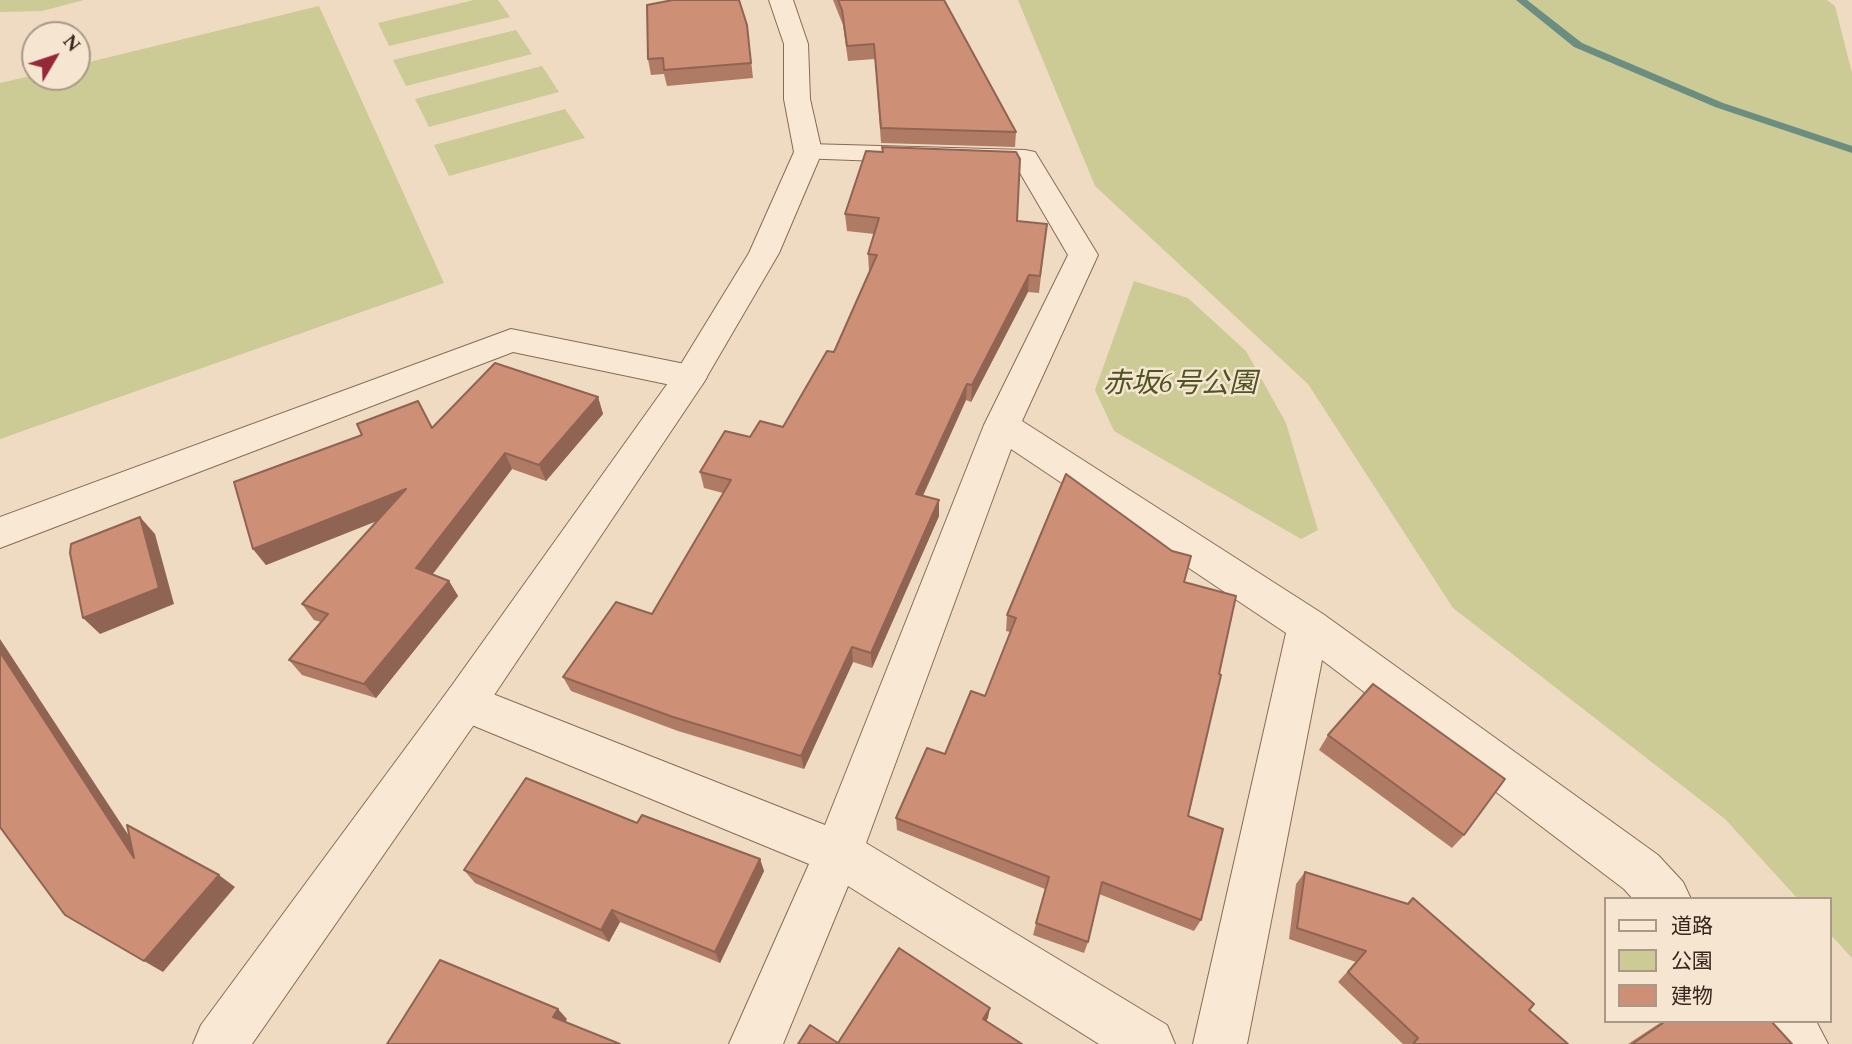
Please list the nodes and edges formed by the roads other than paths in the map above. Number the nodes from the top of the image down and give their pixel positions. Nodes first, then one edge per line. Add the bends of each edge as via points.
1 (781, 0) edge
2 (808, 152) junction
3 (690, 377) junction
4 (1002, 425) junction
5 (0, 533) edge
6 (1308, 626) junction
7 (465, 702) junction
8 (838, 853) junction
9 (1664, 897) edge
10 (1782, 1023) edge
11 (220, 1044) edge
12 (756, 1044) edge
13 (1148, 1044) edge
14 (1220, 1044) edge
15 (1801, 1044) edge

1 - 2 street via 796,44 797,99
2 - 3 street via 764,253
2 - 4 street via 1025,158 1083,255
3 - 5 street via 511,340
3 - 7 street
4 - 6 street
4 - 8 street
6 - 9 street via 1641,872
6 - 14 street
7 - 8 street
7 - 11 street
8 - 12 street
8 - 13 street
10 - 15 street

